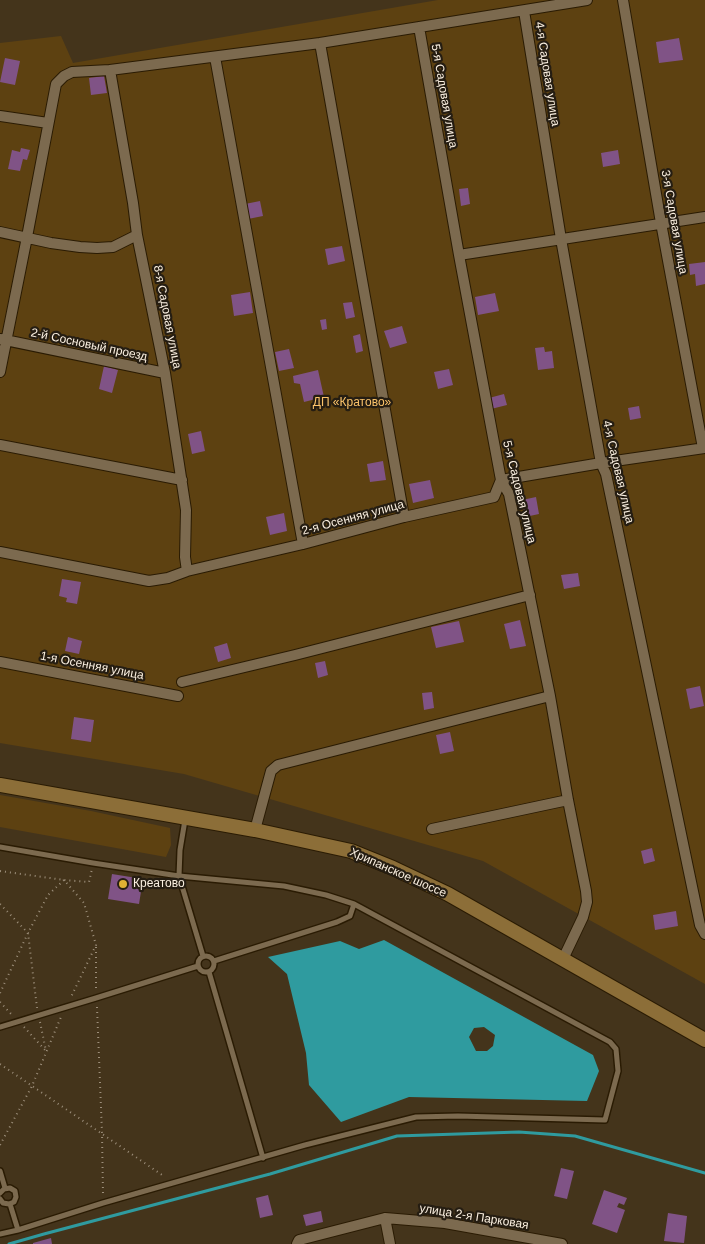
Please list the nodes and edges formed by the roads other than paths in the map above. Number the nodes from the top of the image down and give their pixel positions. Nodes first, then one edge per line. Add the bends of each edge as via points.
1 (587, 0) edge
2 (622, 0) edge
3 (524, 11) junction
4 (419, 27) junction
5 (320, 43) junction
6 (215, 57) junction
7 (110, 70) junction
8 (0, 116) edge
9 (48, 123) junction
10 (705, 217) edge
11 (661, 223) junction
12 (0, 232) edge
13 (137, 234) junction
14 (27, 237) junction
15 (561, 239) junction
16 (459, 255) junction
17 (3, 340) edge
18 (0, 372) edge
19 (166, 373) junction
20 (0, 445) edge
21 (704, 448) edge
22 (601, 463) junction
23 (182, 480) junction
24 (501, 480) junction
25 (404, 517) junction
26 (302, 544) junction
27 (0, 552) edge
28 (187, 571) junction
29 (530, 595) junction
30 (0, 662) edge
31 (182, 682) dead end
32 (178, 696) dead end
33 (550, 696) junction
34 (0, 785) edge
35 (568, 800) junction
36 (186, 817) junction
37 (432, 829) dead end
38 (255, 830) junction
39 (0, 847) edge
40 (179, 876) junction
41 (354, 904) junction
42 (705, 934) edge
43 (203, 956) junction
44 (563, 959) junction
45 (214, 961) junction
46 (198, 966) junction
47 (209, 972) junction
48 (0, 1027) edge
49 (705, 1040) edge
50 (263, 1158) junction
51 (0, 1171) edge
52 (5, 1188) junction
53 (0, 1193) edge
54 (0, 1199) edge
55 (10, 1204) junction
56 (384, 1218) junction
57 (18, 1230) junction
58 (0, 1234) edge
59 (297, 1244) edge
60 (390, 1244) edge
61 (562, 1244) edge

1 - 3 street
2 - 11 street, 3-я Садовая улица
3 - 4 street
3 - 15 street, 4-я Садовая улица
4 - 5 street
4 - 16 street, 5-я Садовая улица
5 - 6 street
5 - 25 street
6 - 7 street
6 - 26 street
7 - 9 street via 72,72 64,76 56,84
7 - 13 street, 8-я Садовая улица
8 - 9 street
9 - 14 street
10 - 11 street
11 - 15 street
11 - 21 street, 3-я Садовая улица
12 - 14 street
13 - 14 street via 112,247 97,248
13 - 19 street, 8-я Садовая улица
14 - 17 street
15 - 16 street
15 - 22 street, 4-я Садовая улица
16 - 24 street, 5-я Садовая улица
17 - 18 street
17 - 19 street, 2-й Сосновый проезд
19 - 23 street, 8-я Садовая улица
20 - 23 street
21 - 22 street
22 - 24 street
22 - 42 street, 4-я Садовая улица via 606,474 700,925
23 - 28 street, 8-я Садовая улица
24 - 25 street, 2-я Осенняя улица via 494,497
24 - 29 street, 5-я Садовая улица via 509,494
25 - 26 street, 2-я Осенняя улица
26 - 28 street, 2-я Осенняя улица
27 - 28 street, 2-я Осенняя улица via 149,582
29 - 31 street
29 - 33 street, 5-я Садовая улица
30 - 32 street, 1-я Осенняя улица
33 - 35 street, 5-я Садовая улица
33 - 38 street via 278,764 271,771
34 - 36 main road, Хрипанское шоссе
35 - 37 street
35 - 44 street, 5-я Садовая улица via 586,902 583,917
36 - 38 main road, Хрипанское шоссе
36 - 40 lane
38 - 44 main road, Хрипанское шоссе via 352,851 393,868 448,894
39 - 40 lane
40 - 41 lane via 284,886
40 - 43 lane
41 - 45 lane via 350,916 337,922
41 - 50 lane via 610,1042 616,1049 618,1071 605,1120 416,1117
43 - 45 lane via 210,956
43 - 46 lane
44 - 49 main road, Хрипанское шоссе
45 - 47 lane
46 - 47 lane
46 - 48 lane
47 - 50 lane
50 - 57 lane
51 - 52 lane
52 - 53 lane
52 - 55 lane via 11,1188 16,1194
54 - 55 lane
55 - 57 lane
56 - 59 street, улица 2-я Парковая via 299,1240
56 - 60 street
56 - 61 street, улица 2-я Парковая via 445,1223
57 - 58 lane

